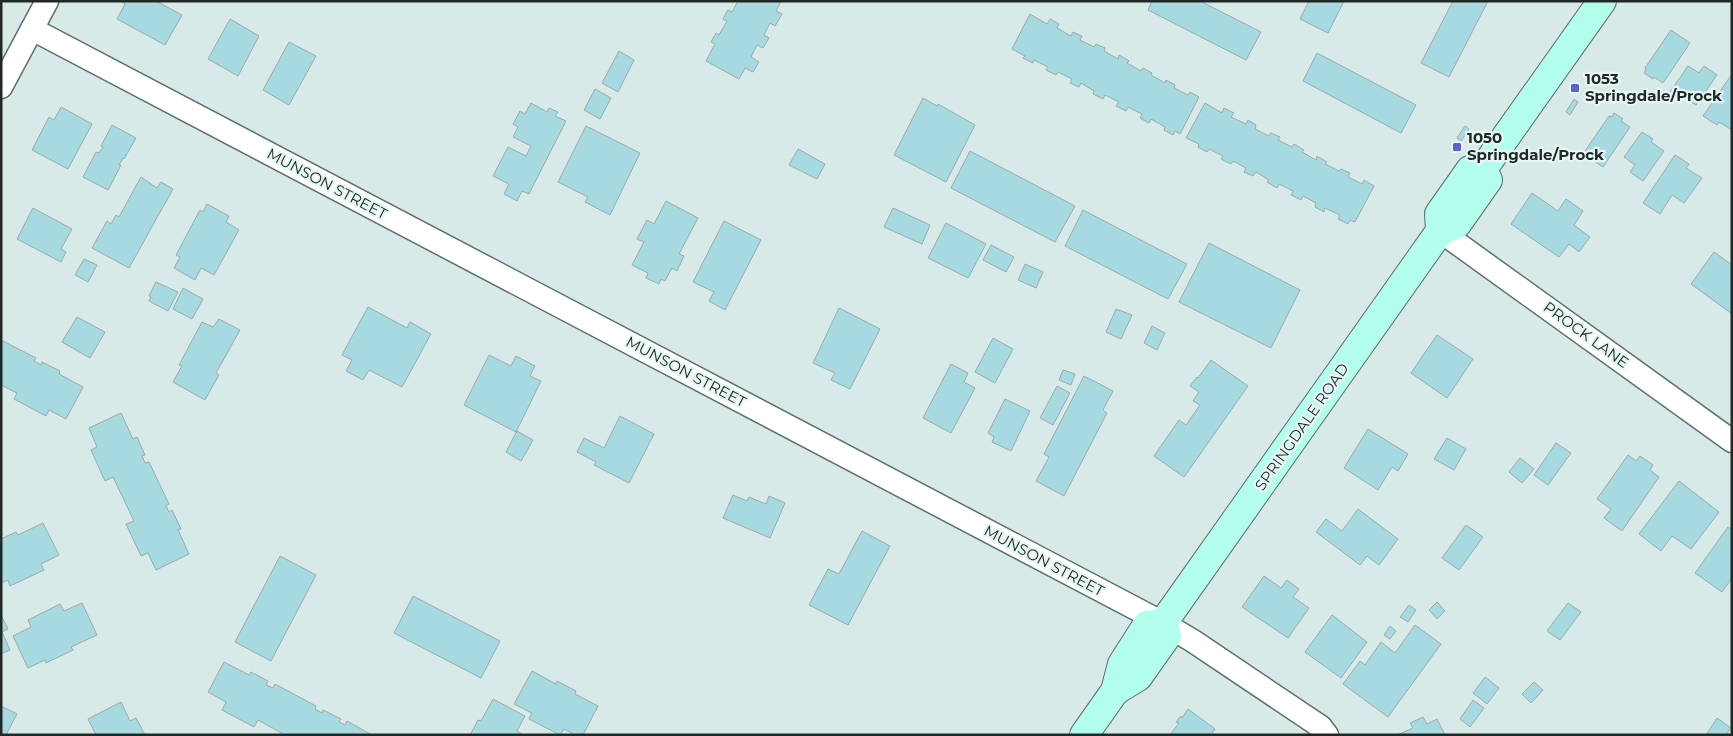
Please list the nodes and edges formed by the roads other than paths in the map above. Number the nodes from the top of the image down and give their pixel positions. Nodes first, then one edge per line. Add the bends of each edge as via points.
1 (47, 1) edge
2 (1602, 1) edge
3 (32, 29) junction
4 (1, 87) edge
5 (1440, 230) junction
6 (1732, 441) edge
7 (1163, 623) junction
8 (1084, 735) edge
9 (1327, 735) edge

1 - 3 street
2 - 5 main road, SPRINGDALE ROAD via 1483,169 1470,170 1465,177 1439,214
3 - 4 street
3 - 7 street, MUNSON STREET
5 - 6 street, PROCK LANE
5 - 7 main road, SPRINGDALE ROAD
7 - 8 main road, SPRINGDALE ROAD via 1148,625 1122,664 1115,691
7 - 9 street, MUNSON STREET via 1313,722

